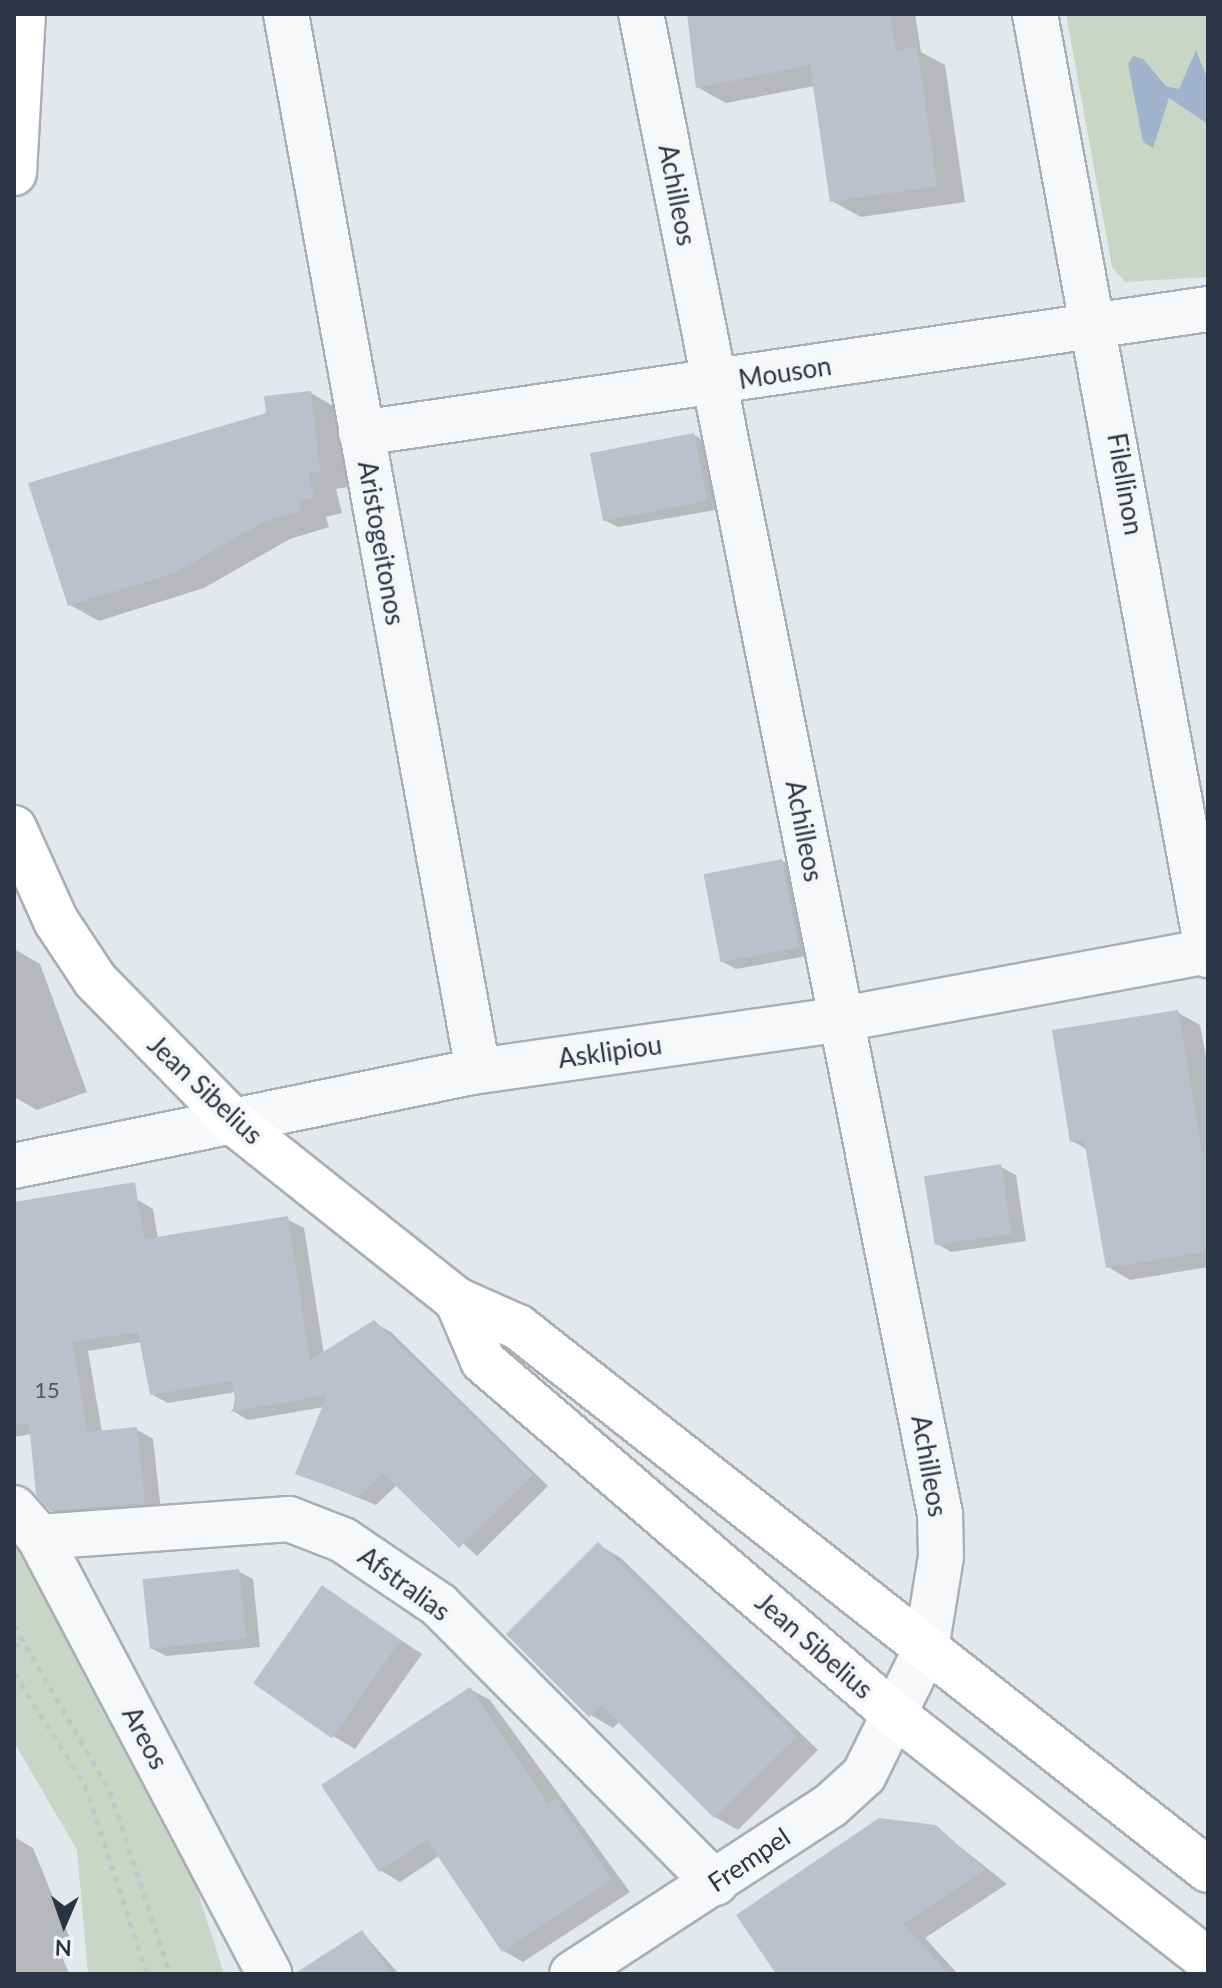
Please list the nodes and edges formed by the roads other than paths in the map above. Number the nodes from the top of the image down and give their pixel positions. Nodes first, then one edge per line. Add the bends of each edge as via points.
1 (23, 14) edge
2 (286, 14) edge
3 (641, 14) edge
4 (1035, 14) edge
5 (14, 173) edge
6 (1208, 309) edge
7 (1098, 326) junction
8 (715, 384) junction
9 (361, 433) junction
10 (14, 828) edge
11 (1208, 952) edge
12 (842, 1019) junction
13 (478, 1071) junction
14 (238, 1126) junction
15 (14, 1166) edge
16 (457, 1300) junction
17 (26, 1522) edge
18 (926, 1649) junction
19 (895, 1715) junction
20 (1208, 1870) edge
21 (715, 1883) junction
22 (1208, 1960) edge
23 (269, 1974) edge
24 (572, 1974) edge

1 - 5 main road
2 - 9 street, Aristogeitonos
3 - 8 street, Achilleos
4 - 7 street, Filellinon
6 - 7 street, Mouson
7 - 8 street, Mouson
7 - 11 street, Filellinon
8 - 9 street, Mouson
8 - 12 street, Achilleos
9 - 13 street, Aristogeitonos
10 - 14 main road, Jean Sibelius via 56,921 95,980
11 - 12 street, Asklipiou
12 - 13 street, Asklipiou
12 - 18 street, Achilleos via 940,1514
13 - 14 street, Asklipiou
14 - 15 street, Asklipiou
14 - 16 main road, Jean Sibelius
16 - 18 main road, Jean Sibelius via 518,1327
16 - 19 main road, Jean Sibelius via 483,1361
17 - 21 street, Afstralias via 289,1519 343,1540 439,1605
17 - 23 street, Areos
18 - 19 street, Achilleos
18 - 20 main road, Jean Sibelius
19 - 21 street, Frempel via 851,1788
19 - 22 main road, Jean Sibelius
21 - 24 street, Frempel

